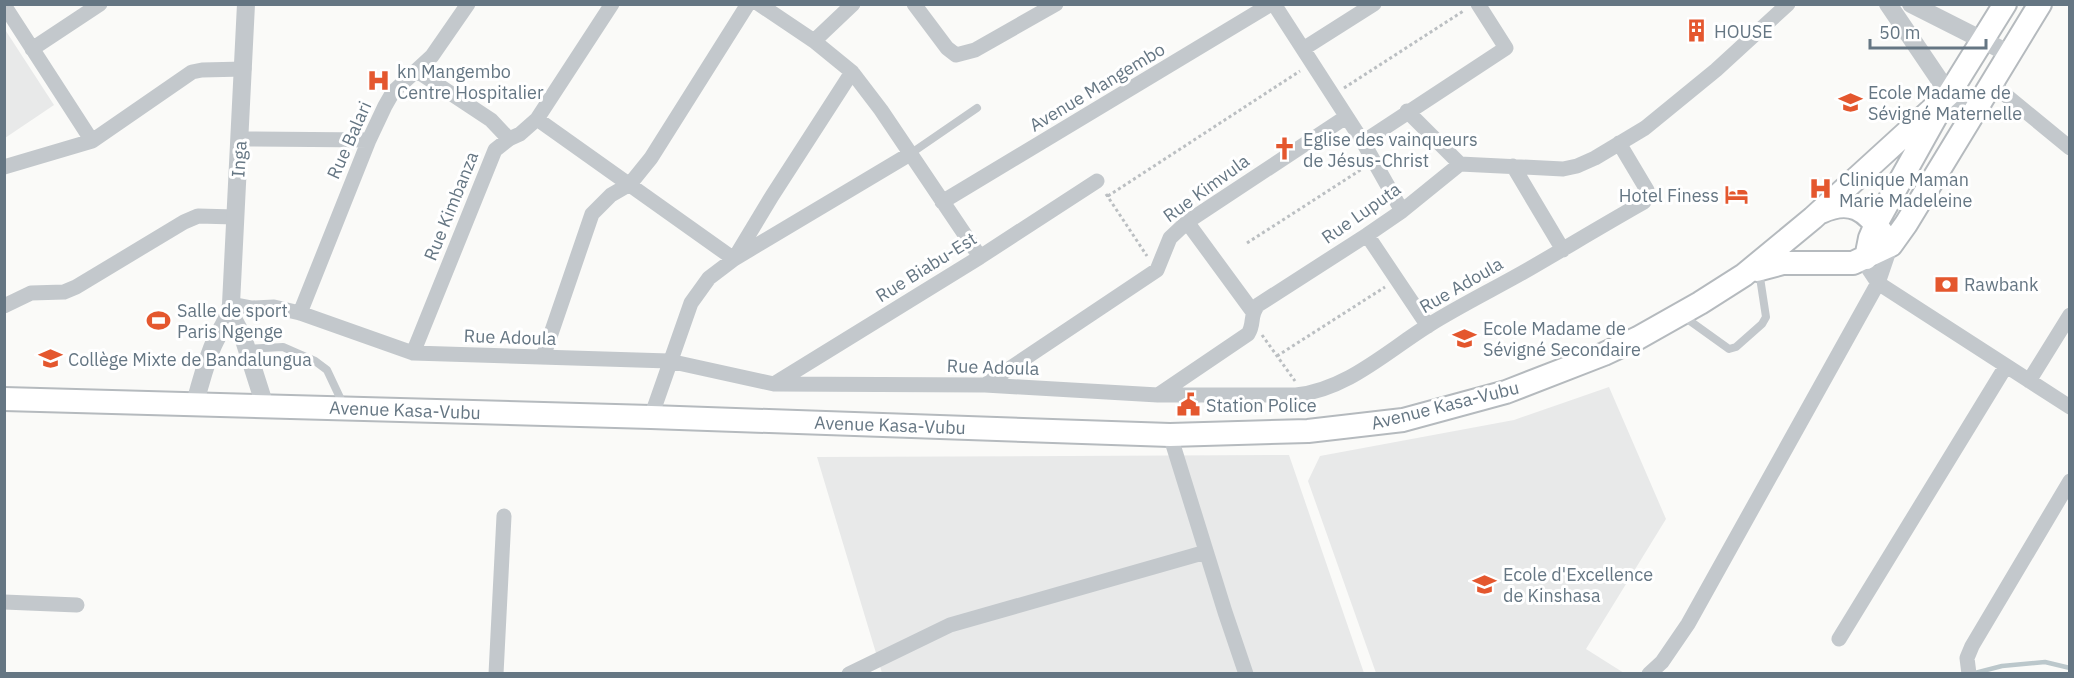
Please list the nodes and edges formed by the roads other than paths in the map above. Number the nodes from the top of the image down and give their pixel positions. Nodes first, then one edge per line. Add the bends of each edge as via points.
1 (100, 4) edge
2 (246, 4) edge
3 (468, 4) edge
4 (612, 4) edge
5 (748, 4) edge
6 (759, 4) edge
7 (853, 4) edge
8 (914, 4) edge
9 (1056, 4) edge
10 (1273, 4) edge
11 (1374, 4) edge
12 (1476, 4) edge
13 (1788, 4) edge
14 (1888, 4) edge
15 (1911, 4) edge
16 (2005, 4) edge
17 (2040, 4) edge
18 (4, 5) edge
19 (1982, 41) junction
20 (814, 42) junction
21 (32, 49) junction
22 (1303, 50) junction
23 (2010, 54) junction
24 (244, 69) junction
25 (417, 71) junction
26 (852, 72) junction
27 (1991, 83) junction
28 (1949, 94) junction
29 (977, 108) dead end
30 (1975, 110) junction
31 (1407, 111) junction
32 (1346, 117) junction
33 (537, 118) junction
34 (240, 139) junction
35 (509, 139) junction
36 (369, 140) junction
37 (92, 141) junction
38 (1363, 142) junction
39 (1619, 143) junction
40 (2070, 148) edge
41 (910, 153) junction
42 (1460, 164) junction
43 (1513, 166) junction
44 (4, 167) edge
45 (1097, 181) road end
46 (630, 184) junction
47 (942, 202) junction
48 (1402, 211) junction
49 (235, 217) junction
50 (1813, 218) junction
51 (1187, 222) junction
52 (1876, 224) junction
53 (1367, 235) junction
54 (1891, 245) junction
55 (1563, 250) junction
56 (980, 257) junction
57 (1866, 258) junction
58 (734, 260) junction
59 (1751, 272) junction
60 (1878, 283) junction
61 (4, 306) edge
62 (231, 308) junction
63 (300, 313) junction
64 (1680, 314) junction
65 (2070, 315) edge
66 (1252, 316) junction
67 (1428, 326) junction
68 (247, 349) junction
69 (413, 353) junction
70 (543, 357) junction
71 (669, 361) junction
72 (2006, 366) junction
73 (2029, 381) junction
74 (774, 384) junction
75 (985, 384) junction
76 (1158, 395) junction
77 (4, 399) edge
78 (195, 403) junction
79 (265, 406) junction
80 (2070, 407) edge
81 (345, 408) junction
82 (651, 417) junction
83 (1170, 435) junction
84 (2070, 481) edge
85 (504, 516) dead end
86 (1206, 552) junction
87 (4, 602) edge
88 (77, 605) dead end
89 (1839, 639) dead end
90 (1968, 666) edge
91 (867, 669) edge
92 (496, 674) edge
93 (849, 674) edge
94 (1246, 674) edge
95 (1649, 674) edge

1 - 21 street
2 - 24 street, Inga
3 - 25 street, Rue Balari
4 - 33 street, Rue Kimbanza
5 - 46 street via 651,158
6 - 20 street
7 - 20 street
8 - 9 street via 956,55 975,50
10 - 22 street
10 - 47 street, Avenue Mangembo
11 - 22 street
12 - 31 street via 1506,48
13 - 39 street via 1663,114
14 - 28 street
15 - 19 street
16 - 19 main road, Avenue Kasa-Vubu
17 - 23 main road, Avenue Kasa-Vubu
18 - 21 street
19 - 23 street
19 - 28 main road, Avenue Kasa-Vubu
20 - 26 street
21 - 37 street
22 - 32 street
23 - 27 main road, Avenue Kasa-Vubu
24 - 34 street, Inga
24 - 37 street via 192,72
25 - 35 street via 491,120
25 - 36 street, Rue Balari via 393,92
26 - 41 street
26 - 58 street
27 - 30 main road, Avenue Kasa-Vubu
27 - 40 street
28 - 30 street
28 - 50 main road, Avenue Kasa-Vubu
28 - 52 main road
29 - 41 lane
30 - 54 main road, Avenue Kasa-Vubu
31 - 38 street
31 - 42 street
32 - 38 street
32 - 51 street, Rue Kimvula
33 - 35 street, Rue Kimbanza
33 - 46 street
34 - 36 street
34 - 49 street, Inga
35 - 69 street, Rue Kimbanza via 495,150
36 - 63 street, Rue Balari
37 - 44 street
38 - 48 street
39 - 43 street via 1595,158 1563,170
39 - 55 street, Rue Adoula via 1647,190 1644,202
41 - 47 street
41 - 58 street
42 - 43 street
42 - 48 street, Rue Luputa
43 - 55 street
45 - 56 street, Rue Biabu-Est
46 - 58 street
46 - 70 street via 610,195 592,214
47 - 56 street
48 - 53 street, Rue Luputa
49 - 61 street via 198,216 76,287 64,292 31,293
49 - 62 street, Inga
50 - 52 main road via 1835,206 1848,206 1861,209
50 - 59 main road, Avenue Kasa-Vubu
51 - 66 street
51 - 75 street, Rue Kimvula via 1170,238 1157,270
52 - 54 main road
52 - 57 main road
53 - 66 street, Rue Luputa via 1258,305
53 - 67 street
54 - 57 main road, Avenue Kasa-Vubu
54 - 60 street
55 - 67 street, Rue Adoula
56 - 74 street, Rue Biabu-Est
57 - 59 main road, Avenue Kasa-Vubu via 1853,263 1783,262
57 - 60 street
58 - 71 street via 709,278 691,303
59 - 64 main road, Avenue Kasa-Vubu
59 - 64 lane via 1766,317 1736,347 1729,349
60 - 72 street
60 - 95 street via 1688,624
62 - 63 street, Rue Adoula via 274,308
62 - 68 street, Inga
62 - 78 street, Inga via 213,346
63 - 69 street, Rue Adoula
64 - 83 main road, Avenue Kasa-Vubu via 1604,354 1543,379 1403,420 1308,431
65 - 73 street
66 - 76 street, Rue Luputa via 1253,327 1248,334
67 - 76 street, Rue Adoula via 1359,372 1317,393
68 - 79 street, Inga
68 - 81 lane via 283,347 315,361 327,370
69 - 70 street, Rue Adoula
70 - 71 street, Rue Adoula
71 - 74 street, Rue Adoula
71 - 82 street
72 - 73 street
72 - 89 street
73 - 80 street
74 - 75 street, Rue Adoula
75 - 76 street, Rue Adoula
77 - 78 main road, Avenue Kasa-Vubu
78 - 79 main road, Avenue Kasa-Vubu
79 - 81 main road, Avenue Kasa-Vubu
81 - 82 main road, Avenue Kasa-Vubu
82 - 83 main road, Avenue Kasa-Vubu
83 - 86 street
84 - 90 street via 1972,646
85 - 92 street
86 - 91 street via 950,625
86 - 94 street
87 - 88 street
91 - 93 street

